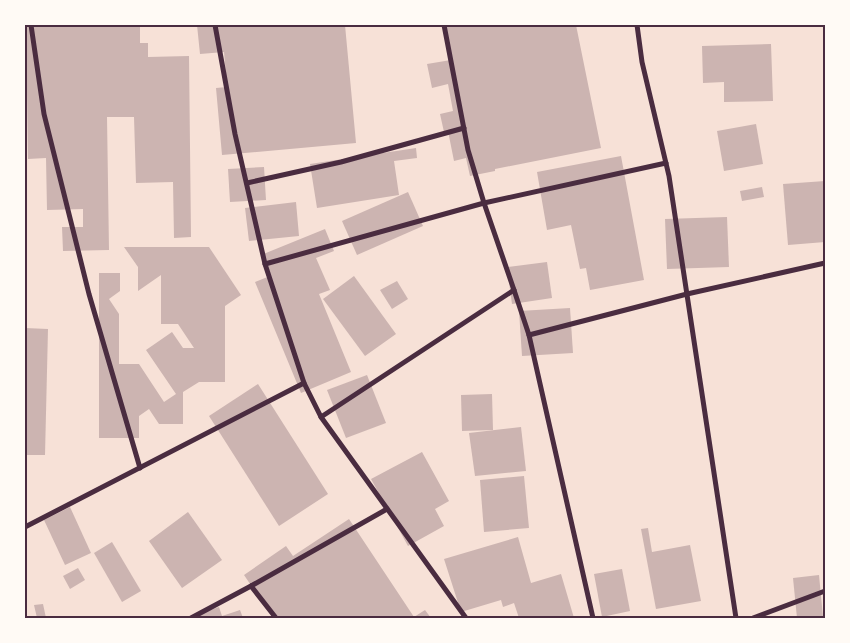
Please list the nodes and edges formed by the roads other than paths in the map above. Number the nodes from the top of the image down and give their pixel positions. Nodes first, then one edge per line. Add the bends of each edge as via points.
1 (31, 25) edge
2 (215, 25) edge
3 (444, 25) edge
4 (636, 25) edge
5 (464, 128) junction
6 (666, 163) junction
7 (247, 183) junction
8 (484, 203) junction
9 (825, 262) edge
10 (265, 264) junction
11 (514, 290) junction
12 (687, 294) junction
13 (529, 335) junction
14 (304, 383) junction
15 (322, 417) junction
16 (140, 468) junction
17 (388, 509) junction
18 (25, 527) edge
19 (251, 586) junction
20 (825, 591) edge
21 (760, 617) edge
22 (191, 618) edge
23 (276, 618) edge
24 (466, 618) edge
25 (593, 618) edge
26 (736, 618) edge
27 (753, 618) edge

1 - 16 street via 44,114 89,294
2 - 7 street
3 - 5 street
4 - 6 street
5 - 7 street via 341,162
5 - 8 street
6 - 8 street
6 - 12 street
7 - 10 street
8 - 10 street
8 - 11 street
9 - 12 street
10 - 14 street
11 - 13 street
11 - 15 street
12 - 13 street
12 - 26 street
13 - 25 street
14 - 15 street
14 - 16 street
15 - 17 street
16 - 18 street
17 - 19 street
17 - 24 street
19 - 22 street
19 - 23 street
20 - 21 street
21 - 27 street

